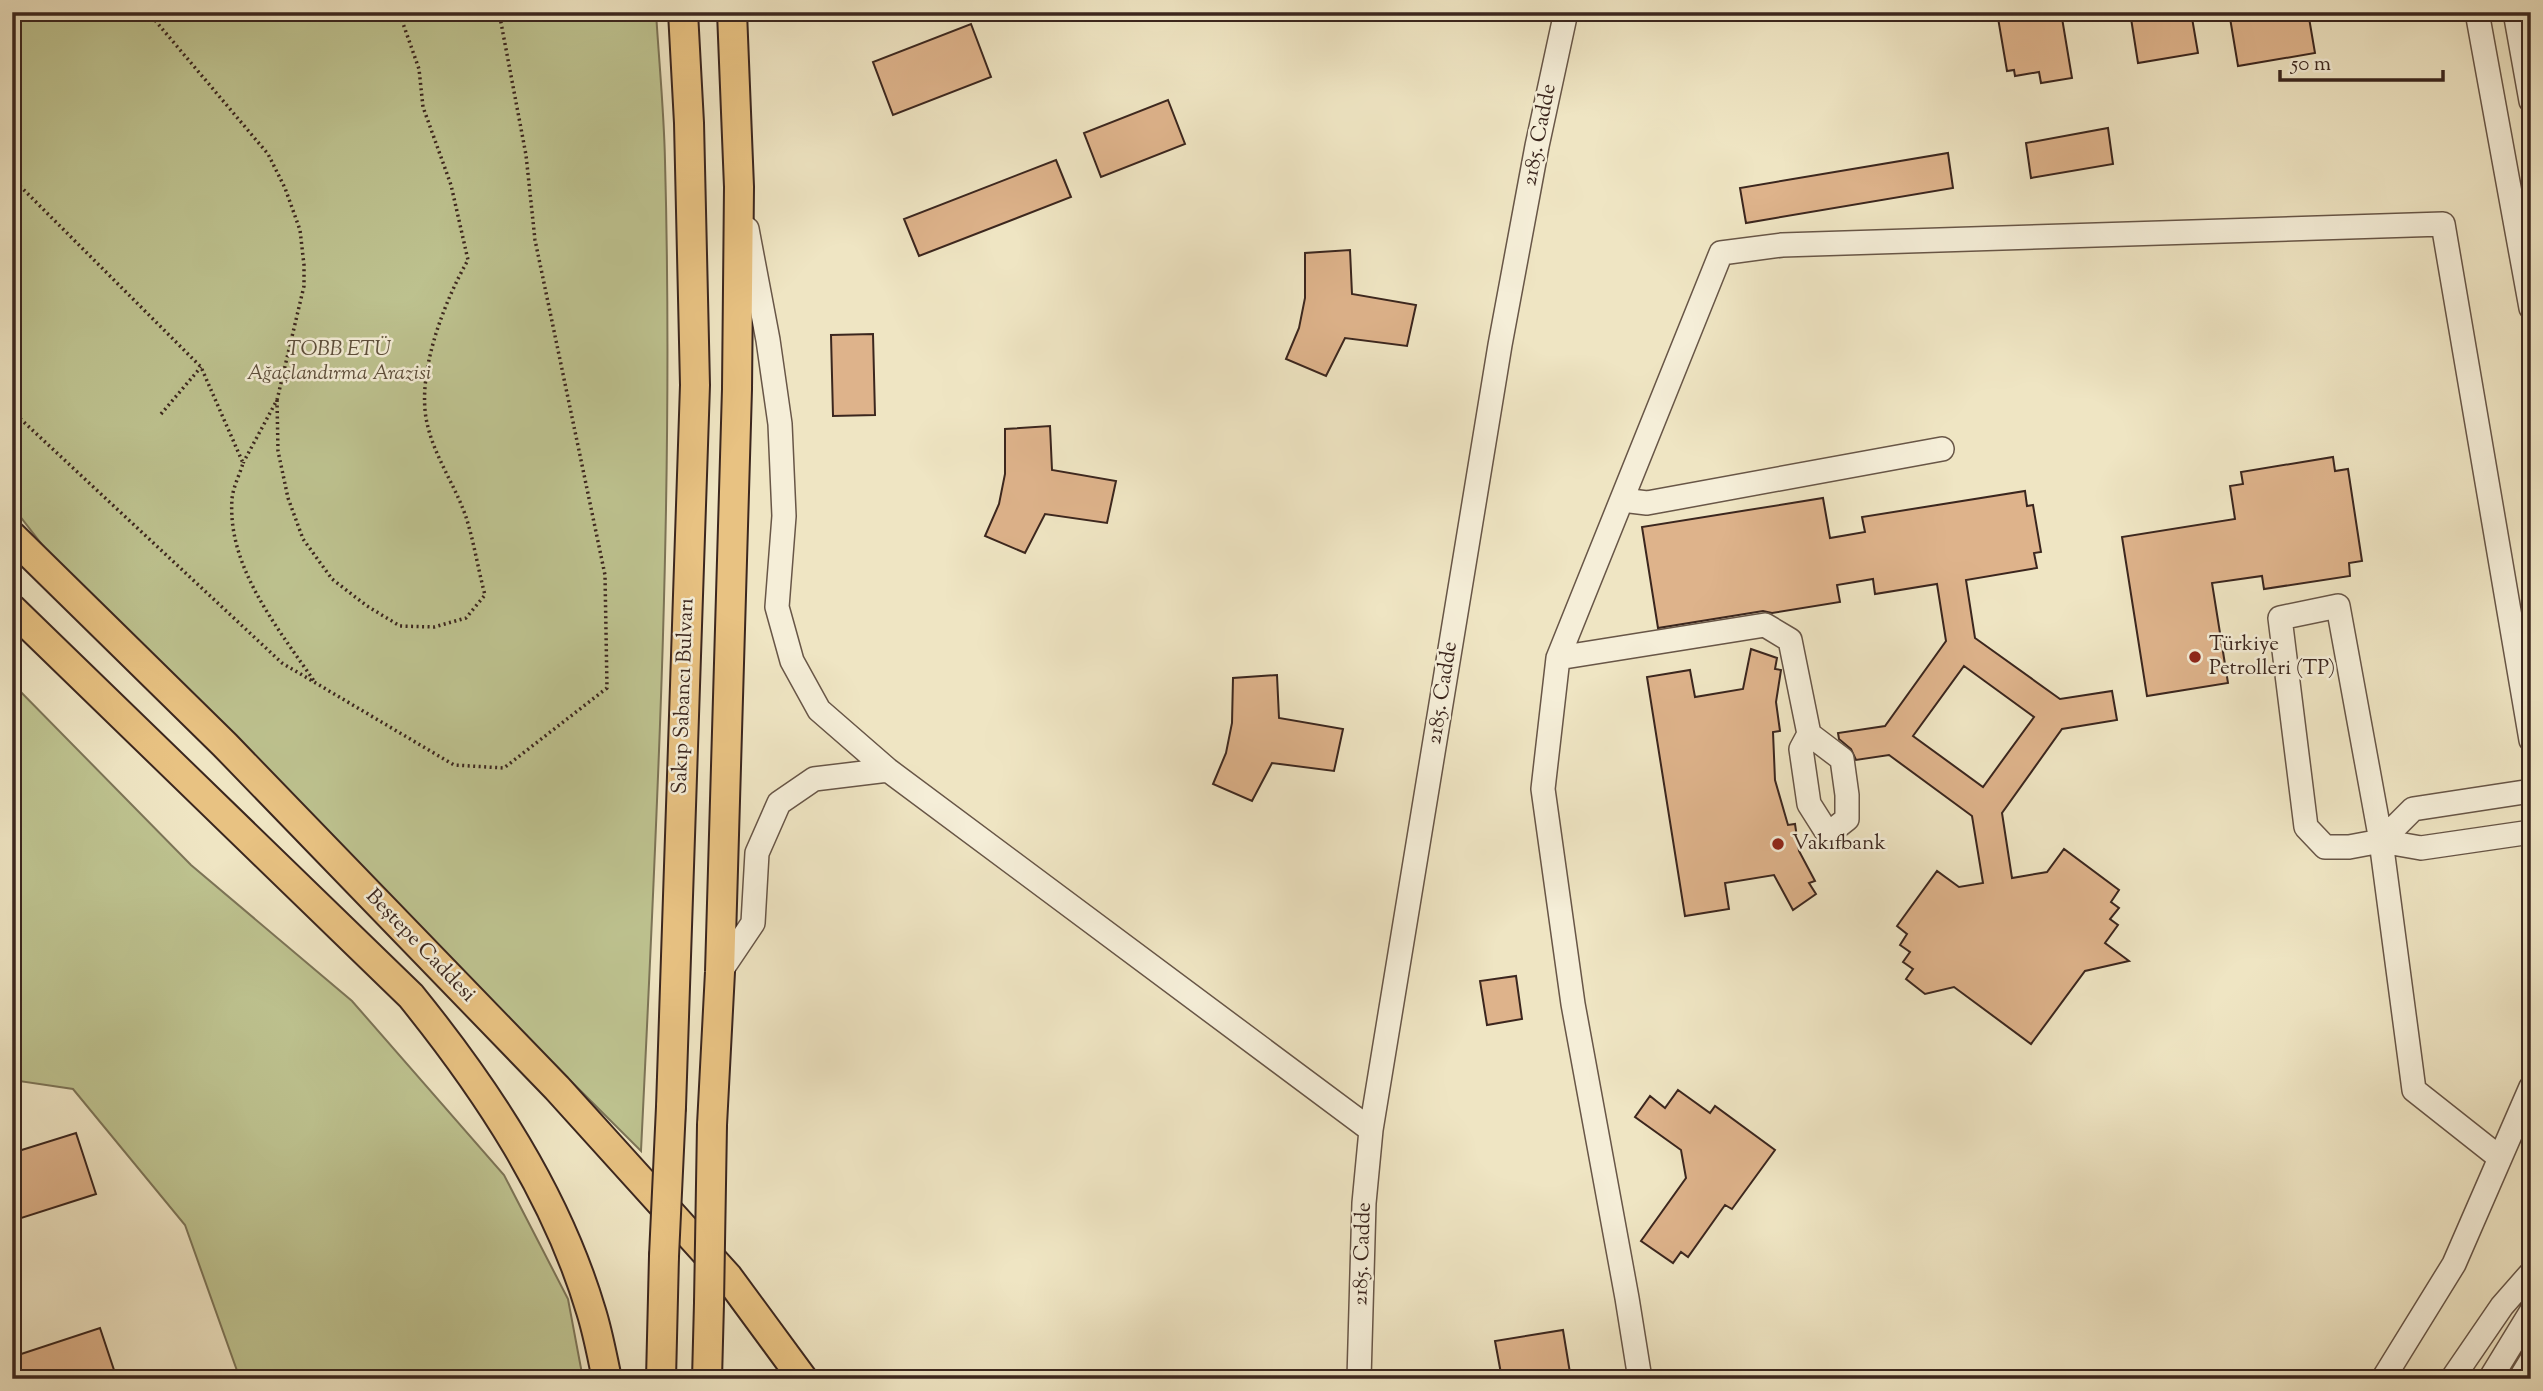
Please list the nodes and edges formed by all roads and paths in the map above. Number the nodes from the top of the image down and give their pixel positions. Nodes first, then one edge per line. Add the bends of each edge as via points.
1 (148, 12) edge
2 (399, 12) edge
3 (499, 12) edge
4 (683, 12) edge
5 (732, 12) edge
6 (1566, 12) edge
7 (2477, 12) edge
8 (2515, 12) edge
9 (2531, 101) edge
10 (12, 178) edge
11 (739, 187) junction
12 (2531, 308) edge
13 (201, 367) junction
14 (277, 400) junction
15 (12, 411) edge
16 (161, 414) dead end
17 (1942, 449) dead end
18 (243, 463) junction
19 (1622, 500) junction
20 (12, 536) edge
21 (12, 609) edge
22 (1558, 658) junction
23 (315, 683) junction
24 (1810, 734) dead end
25 (2531, 740) edge
26 (888, 770) junction
27 (2531, 790) edge
28 (2531, 832) edge
29 (2381, 841) junction
30 (719, 972) junction
31 (2531, 1087) edge
32 (1371, 1130) junction
33 (2500, 1158) junction
34 (2531, 1273) edge
35 (2528, 1318) edge
36 (2531, 1361) edge
37 (607, 1379) edge
38 (661, 1379) edge
39 (706, 1379) edge
40 (803, 1379) edge
41 (1359, 1379) edge
42 (1640, 1379) edge
43 (2383, 1379) edge
44 (2452, 1379) edge
45 (2490, 1379) edge
46 (2520, 1379) edge

1 - 14 path via 268,154 300,230 304,286
2 - 14 path via 419,69 423,107 451,185 468,260 440,326 425,391 427,423 466,516 485,595 466,618 434,627 400,626 332,579 303,539 288,498 278,451
3 - 23 path via 526,155 535,240 605,575 607,688 504,768 454,765
4 - 38 main road, Sakıp Sabancı Bulvarı, bridge via 695,386
5 - 11 main road, Sakıp Sabancı Bulvarı
6 - 32 street, 2185. Cadde via 1500,345
7 - 12 street
8 - 9 street
10 - 13 path
11 - 26 street via 780,424 784,516 778,607 792,661 819,710
11 - 30 main road, Sakıp Sabancı Bulvarı
13 - 16 path
13 - 18 path
14 - 18 path
15 - 23 path via 282,663
17 - 19 street via 1647,503
18 - 23 path via 232,498 235,545 257,594
19 - 22 street
19 - 25 street via 1721,253 1782,246 2443,224
20 - 40 main road, Beştepe Caddesi via 225,745 557,1088 729,1277
21 - 37 main road, Beştepe Caddesi via 411,996 458,1054 537,1178 568,1244 592,1312
22 - 24 street via 1765,625 1790,640
22 - 42 street via 1544,789 1573,1004
26 - 30 street via 814,779 779,803 757,853 753,923
26 - 32 street
27 - 29 street via 2413,809
28 - 29 street via 2421,848
29 - 29 street via 2325,847 2306,828 2280,618 2339,606
29 - 33 street via 2414,1090
30 - 39 main road, Sakıp Sabancı Bulvarı, bridge
31 - 33 street
32 - 41 street, 2185. Cadde
33 - 43 street via 2454,1264
34 - 44 street via 2502,1306
35 - 45 street
36 - 46 street

